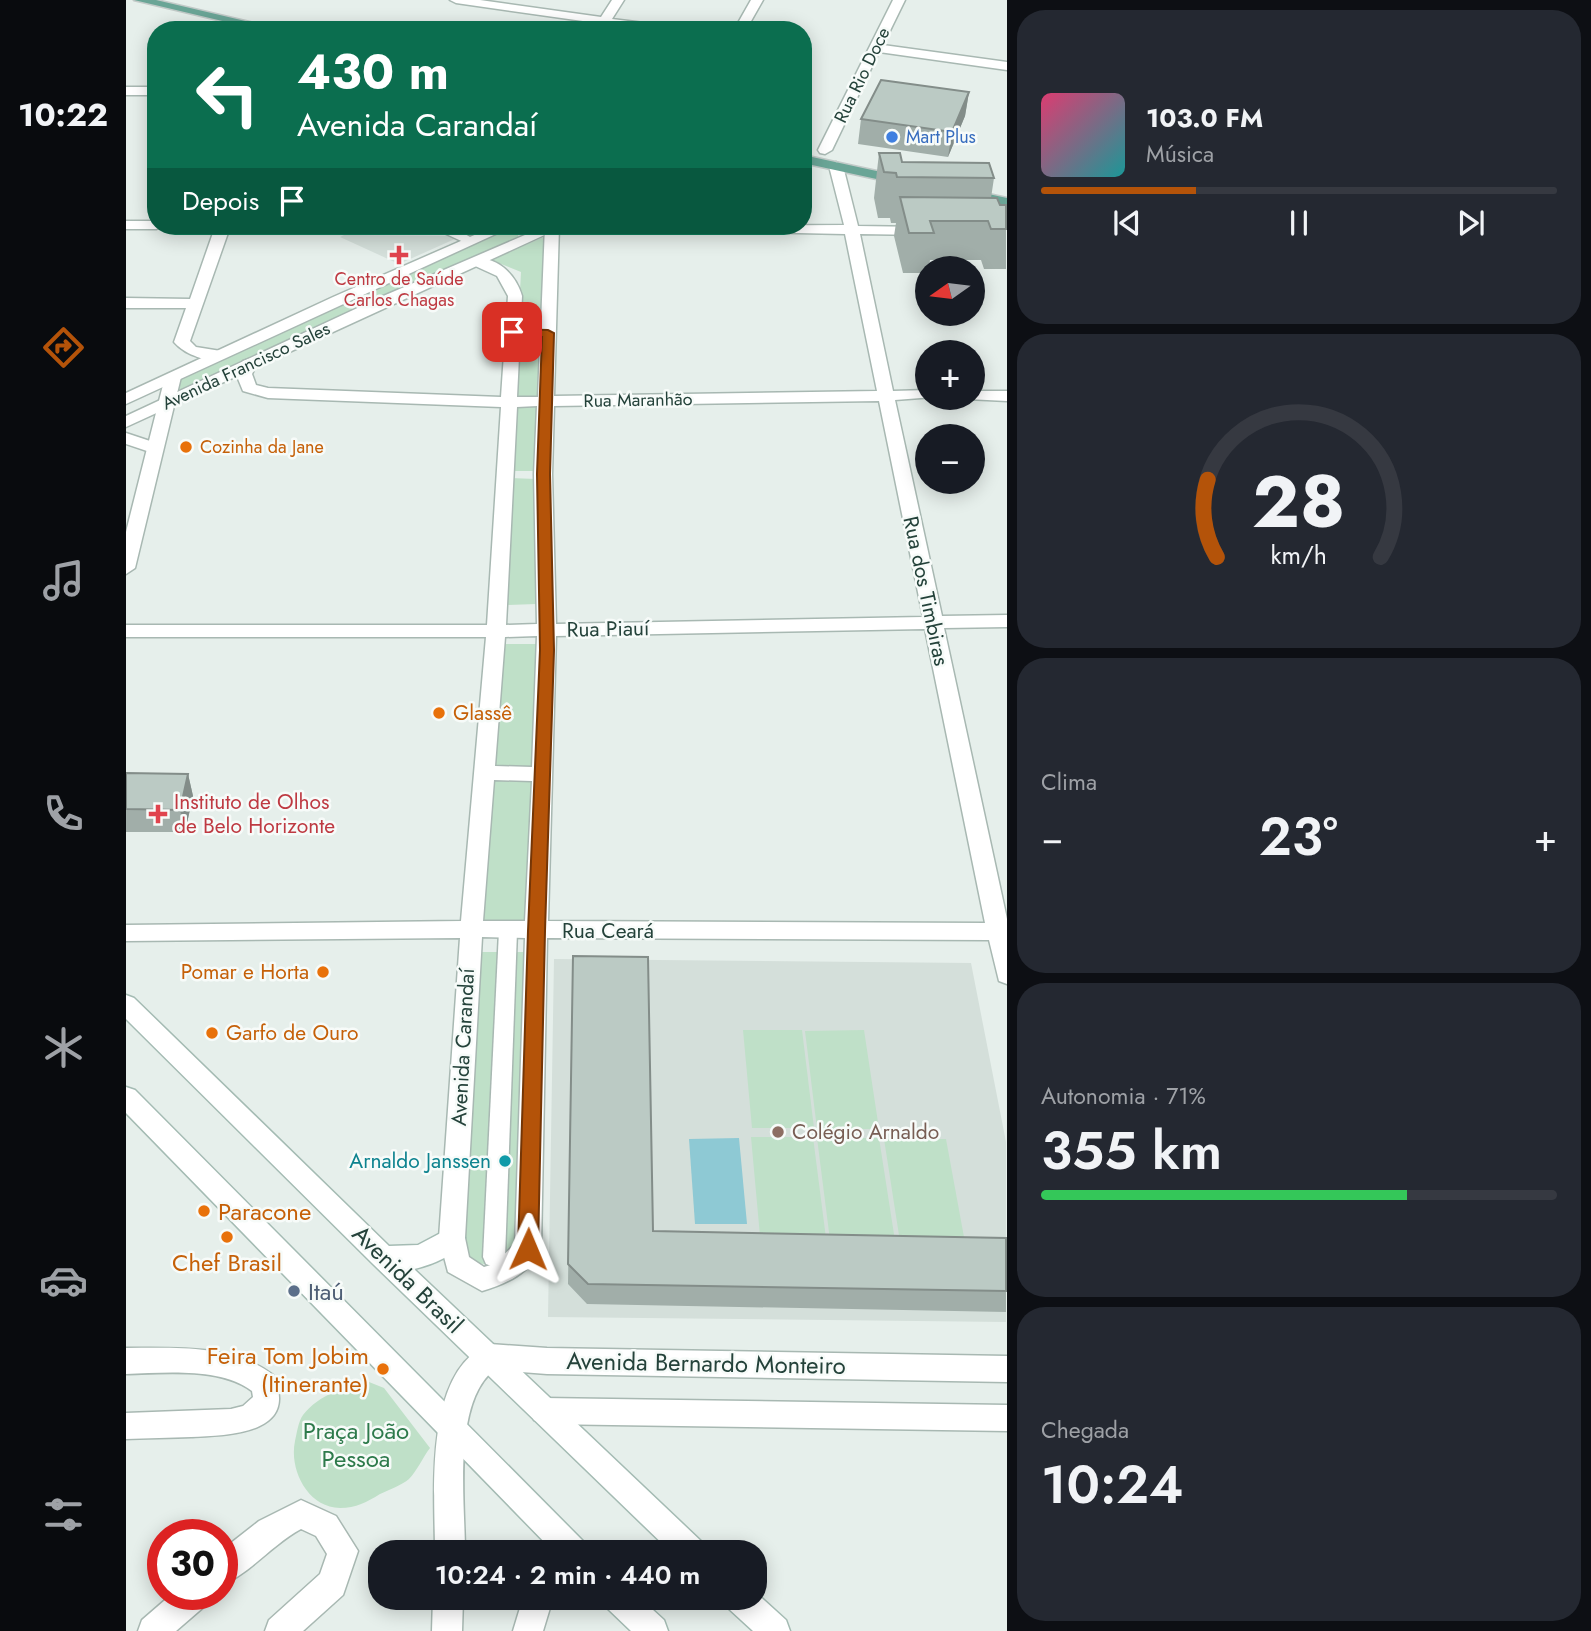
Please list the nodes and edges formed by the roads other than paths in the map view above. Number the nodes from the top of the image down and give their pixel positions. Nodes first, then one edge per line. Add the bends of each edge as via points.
1 (140, 0) edge
2 (456, 0) edge
3 (618, 0) edge
4 (757, 0) edge
5 (899, 0) edge
6 (126, 8) edge
7 (186, 21) edge
8 (236, 21) edge
9 (573, 21) edge
10 (604, 21) edge
11 (745, 21) edge
12 (877, 48) junction
13 (1006, 65) edge
14 (126, 91) edge
15 (147, 91) edge
16 (812, 149) edge
17 (825, 150) junction
18 (812, 153) edge
19 (836, 166) junction
20 (903, 166) edge
21 (968, 180) edge
22 (915, 183) edge
23 (1006, 188) edge
24 (954, 191) edge
25 (1006, 202) edge
26 (126, 225) edge
27 (147, 225) edge
28 (812, 229) edge
29 (852, 230) junction
30 (942, 231) edge
31 (220, 235) edge
32 (458, 235) edge
33 (486, 235) edge
34 (533, 235) edge
35 (550, 235) edge
36 (470, 242) junction
37 (478, 261) junction
38 (367, 288) junction
39 (386, 300) junction
40 (126, 303) edge
41 (194, 304) junction
42 (512, 332) junction
43 (548, 333) junction
44 (221, 355) junction
45 (249, 364) junction
46 (173, 377) junction
47 (887, 395) junction
48 (915, 396) edge
49 (985, 396) edge
50 (1006, 396) edge
51 (126, 399) edge
52 (510, 402) junction
53 (544, 402) junction
54 (165, 404) junction
55 (126, 422) edge
56 (126, 438) edge
57 (153, 448) junction
58 (504, 474) junction
59 (543, 474) junction
60 (126, 568) edge
61 (932, 621) junction
62 (1006, 621) edge
63 (547, 630) junction
64 (126, 631) edge
65 (495, 631) junction
66 (484, 773) junction
67 (542, 774) junction
68 (471, 929) junction
69 (508, 931) junction
70 (536, 931) junction
71 (128, 932) edge
72 (1002, 932) edge
73 (1006, 975) edge
74 (126, 1004) edge
75 (126, 1097) edge
76 (452, 1238) junction
77 (383, 1256) junction
78 (494, 1257) dead end
79 (489, 1357) junction
80 (126, 1361) edge
81 (1006, 1368) edge
82 (544, 1411) junction
83 (1006, 1418) edge
84 (126, 1426) edge
85 (452, 1429) junction
86 (450, 1540) edge
87 (561, 1540) edge
88 (679, 1540) edge
89 (238, 1556) edge
90 (177, 1610) edge
91 (448, 1610) edge
92 (534, 1610) edge
93 (631, 1610) edge
94 (753, 1610) edge
95 (153, 1631) edge
96 (280, 1631) edge
97 (447, 1631) edge
98 (528, 1631) edge
99 (653, 1631) edge
100 (775, 1631) edge

1 - 8 main road
2 - 9 street
3 - 10 street
4 - 11 street
5 - 12 street, Rua Rio Doce
6 - 7 main road
12 - 13 street
12 - 17 street, Rua Rio Doce
14 - 15 street
16 - 17 main road
17 - 20 main road
18 - 19 main road
19 - 22 main road
19 - 29 street, Rua dos Timbiras
21 - 23 main road
24 - 25 main road
26 - 27 street
28 - 29 street
29 - 30 street
29 - 47 street, Rua dos Timbiras
31 - 41 street
32 - 36 street
33 - 36 street, Avenida Francisco Sales
34 - 37 street, Avenida Francisco Sales
35 - 43 street, Avenida Carandaí
36 - 38 street, Avenida Francisco Sales
37 - 39 street, Avenida Francisco Sales
37 - 42 street, Avenida Carandaí via 500,270 513,287
38 - 39 street
38 - 44 street, Avenida Francisco Sales
39 - 45 street, Avenida Francisco Sales
40 - 41 street
41 - 44 street via 183,335 184,347
42 - 43 street
42 - 52 street, Avenida Carandaí
43 - 53 street, Avenida Carandaí
44 - 46 street, Avenida Francisco Sales
45 - 52 street, Rua Maranhão via 246,382 257,392
45 - 54 street, Avenida Francisco Sales
46 - 51 street, Avenida Francisco Sales
46 - 54 street
47 - 48 street, Rua Maranhão
47 - 53 street, Rua Maranhão
47 - 61 street, Rua dos Timbiras
49 - 50 street
52 - 53 street, Rua Maranhão
52 - 58 street, Avenida Carandaí
53 - 59 street, Avenida Carandaí
54 - 55 street, Avenida Francisco Sales
54 - 57 street
56 - 57 street
57 - 60 street
58 - 59 street
58 - 65 street, Avenida Carandaí
59 - 63 street, Avenida Carandaí
61 - 62 street, Rua Piauí
61 - 63 street, Rua Piauí
61 - 72 street, Rua dos Timbiras
63 - 65 street, Rua Piauí
63 - 67 street, Avenida Carandaí
64 - 65 street, Rua Piauí
65 - 66 street, Avenida Carandaí
66 - 67 street
66 - 68 street, Avenida Carandaí
67 - 70 street, Avenida Carandaí
68 - 69 street, Rua Ceará
68 - 71 street, Rua Ceará
68 - 76 street, Avenida Carandaí
69 - 70 street, Rua Ceará
69 - 78 street
70 - 72 street, Rua Ceará
70 - 76 street, Avenida Carandaí via 528,1249 502,1273 481,1279 457,1264
72 - 73 street, Rua dos Timbiras
74 - 77 street, Avenida Brasil
75 - 85 street
76 - 77 street via 428,1254 404,1261
77 - 79 street, Avenida Brasil
79 - 81 street, Avenida Bernardo Monteiro
79 - 82 street, Avenida Brasil
79 - 85 street via 472,1371
80 - 84 street via 207,1363 246,1371 267,1391 261,1410 236,1422
82 - 83 street
82 - 88 street, Avenida Brasil
85 - 86 street
85 - 87 street
89 - 96 street via 265,1532 301,1514 326,1525 343,1551 332,1584
90 - 95 street
91 - 97 street
92 - 98 street
93 - 99 street
94 - 100 street

